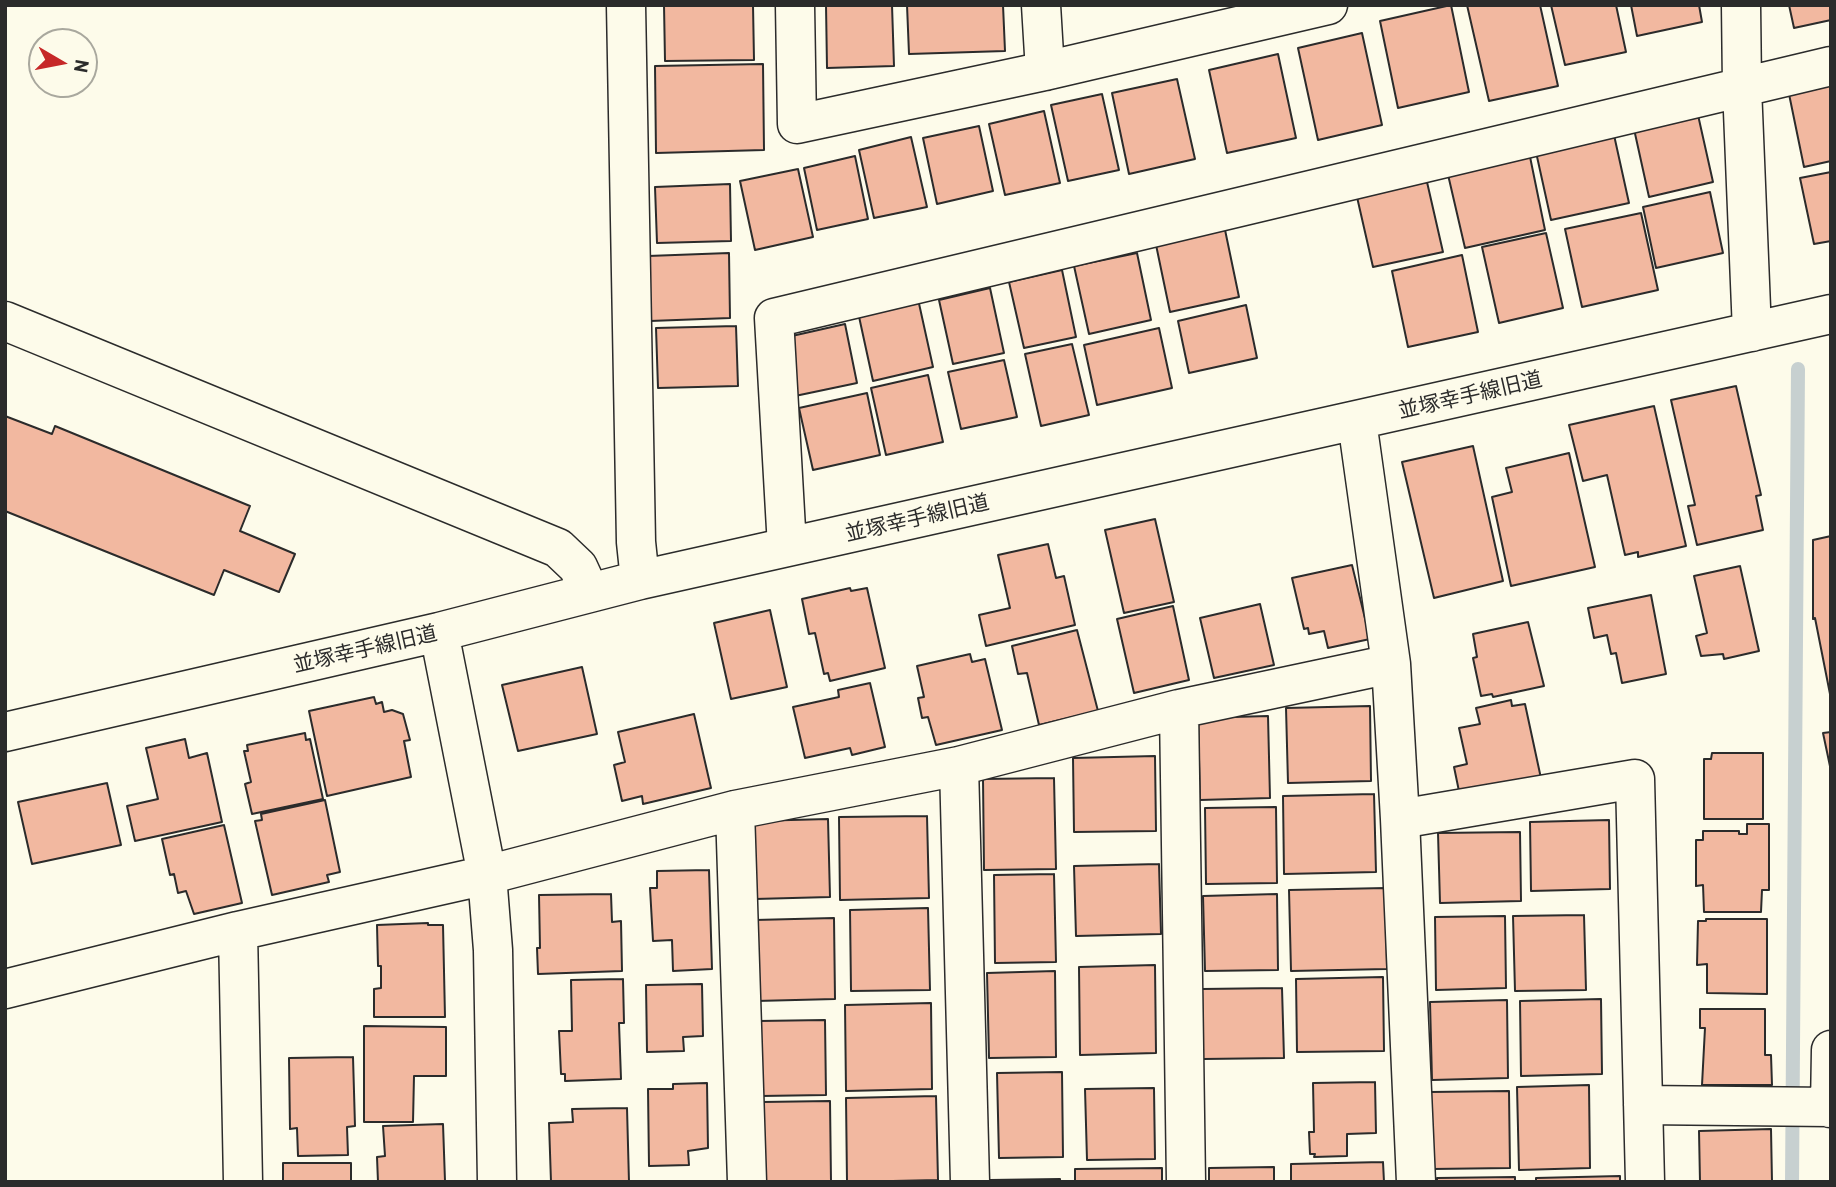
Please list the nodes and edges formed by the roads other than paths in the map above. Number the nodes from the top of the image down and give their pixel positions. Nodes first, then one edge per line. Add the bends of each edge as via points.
1 (626, 5) edge
2 (795, 5) edge
3 (1041, 5) edge
4 (1328, 5) edge
5 (1741, 5) edge
6 (1831, 65) edge
7 (1045, 71) junction
8 (1742, 87) junction
9 (1831, 314) edge
10 (5, 321) edge
11 (1752, 332) junction
12 (1357, 421) junction
13 (787, 547) junction
14 (640, 580) junction
15 (590, 593) junction
16 (439, 632) junction
17 (1391, 664) junction
18 (1179, 709) junction
19 (5, 732) edge
20 (959, 766) junction
21 (735, 810) junction
22 (1400, 819) junction
23 (487, 875) junction
24 (238, 931) junction
25 (5, 989) edge
26 (1831, 1050) edge
27 (1643, 1105) junction
28 (1830, 1108) edge
29 (243, 1182) edge
30 (497, 1182) edge
31 (747, 1182) edge
32 (970, 1182) edge
33 (1186, 1182) edge
34 (1416, 1182) edge
35 (1645, 1182) edge

1 - 14 street
2 - 7 street via 797,124
3 - 7 street
4 - 7 street
5 - 8 street
6 - 8 street
8 - 11 street
8 - 13 street via 774,318
9 - 11 street, 並塚幸手線旧道
10 - 15 street via 558,548 578,567
11 - 12 street, 並塚幸手線旧道
12 - 13 street, 並塚幸手線旧道
12 - 17 street
13 - 14 street, 並塚幸手線旧道
14 - 15 street, 並塚幸手線旧道
15 - 16 street, 並塚幸手線旧道
16 - 19 street, 並塚幸手線旧道
16 - 23 street
17 - 18 street
17 - 22 street
18 - 20 street
18 - 33 street
20 - 21 street
20 - 32 street
21 - 23 street
21 - 31 street
22 - 27 street via 1635,779
22 - 34 street
23 - 24 street
23 - 30 street via 493,950
24 - 25 street
24 - 29 street
26 - 28 street
27 - 28 street
27 - 35 street

